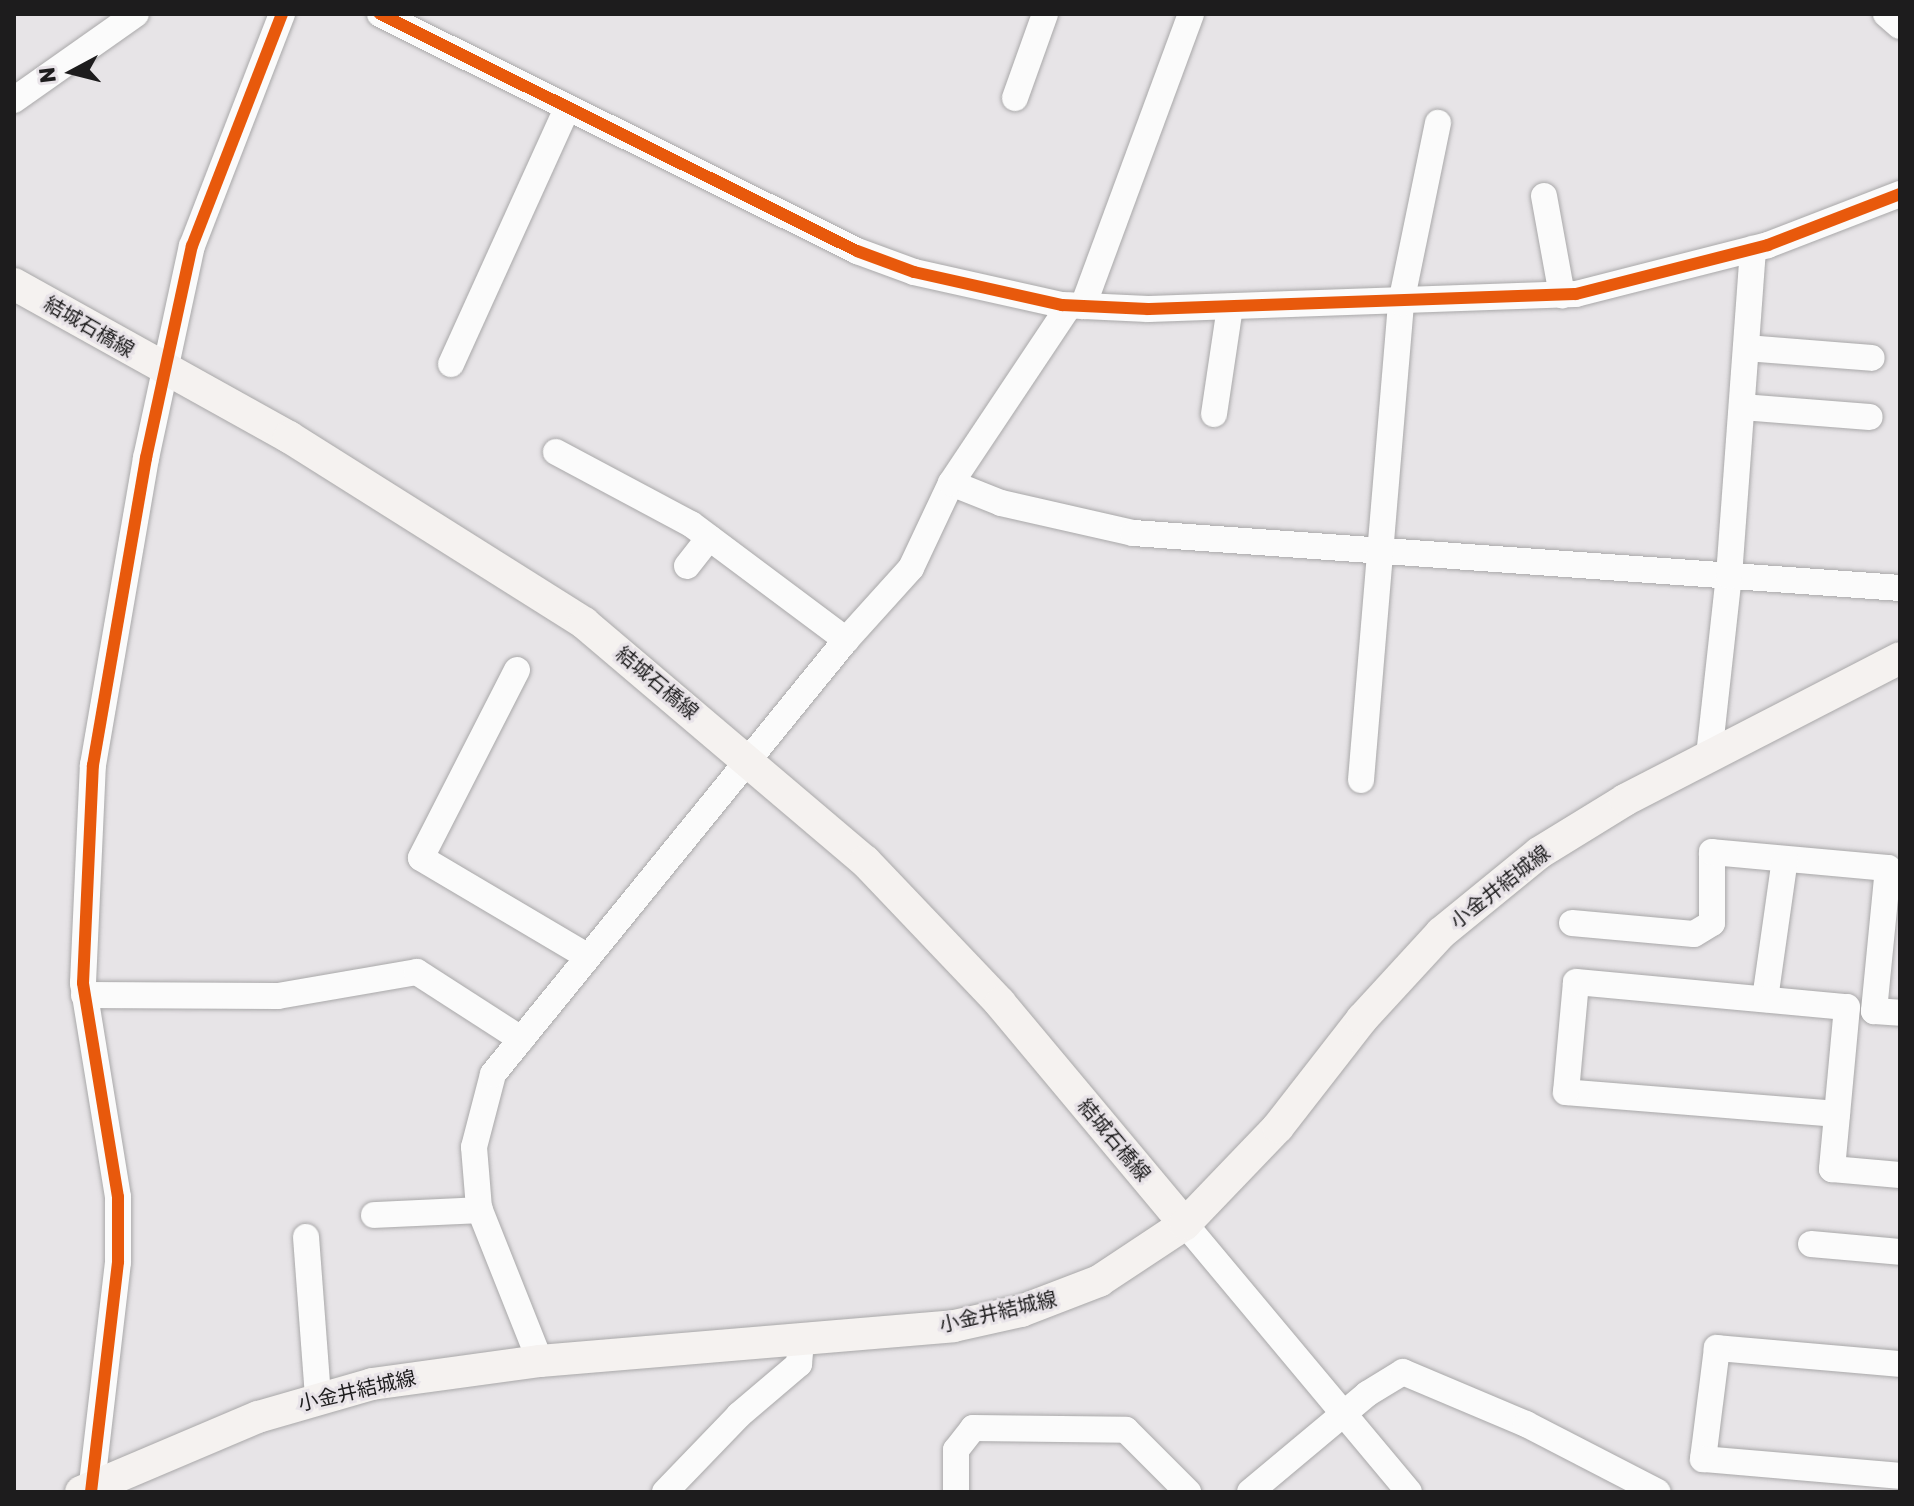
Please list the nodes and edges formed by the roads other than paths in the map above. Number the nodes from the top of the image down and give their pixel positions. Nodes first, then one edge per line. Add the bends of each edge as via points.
1 (136, 14) edge
2 (282, 14) edge
3 (380, 14) edge
4 (1045, 14) edge
5 (1191, 14) edge
6 (1886, 14) edge
7 (1900, 26) edge
8 (1015, 98) dead end
9 (14, 100) edge
10 (567, 108) junction
11 (1438, 123) dead end
12 (1900, 194) edge
13 (1544, 196) dead end
14 (1753, 249) junction
15 (14, 284) edge
16 (1562, 295) junction
17 (1401, 303) junction
18 (1076, 306) junction
19 (1230, 307) junction
20 (1746, 348) junction
21 (1872, 358) dead end
22 (451, 364) dead end
23 (165, 371) junction
24 (1742, 407) junction
25 (1214, 414) dead end
26 (1870, 417) dead end
27 (556, 452) dead end
28 (951, 483) junction
29 (709, 538) junction
30 (1377, 550) junction
31 (687, 566) dead end
32 (1729, 576) junction
33 (1900, 588) edge
34 (846, 640) junction
35 (1900, 658) edge
36 (517, 670) dead end
37 (1709, 756) junction
38 (752, 761) junction
39 (1361, 780) dead end
40 (1785, 859) junction
41 (1894, 868) edge
42 (1572, 923) dead end
43 (587, 956) junction
44 (84, 995) junction
45 (1765, 999) junction
46 (1900, 1013) edge
47 (521, 1039) junction
48 (1837, 1114) junction
49 (1900, 1175) edge
50 (480, 1210) junction
51 (374, 1215) dead end
52 (1185, 1224) junction
53 (306, 1237) dead end
54 (1811, 1244) dead end
55 (1900, 1252) edge
56 (801, 1341) junction
57 (540, 1361) junction
58 (1900, 1364) edge
59 (318, 1398) junction
60 (1344, 1414) junction
61 (1900, 1476) edge
62 (1836, 1482) edge
63 (678, 1487) edge
64 (88, 1490) edge
65 (956, 1492) edge
66 (1188, 1492) edge
67 (1250, 1492) edge
68 (1409, 1492) edge
69 (1658, 1492) edge

1 - 9 street
2 - 23 street via 192,246
3 - 10 street
4 - 8 street
5 - 18 street
6 - 7 street
10 - 18 street via 857,251 914,272
10 - 22 street
11 - 17 street
12 - 14 street
13 - 16 street
14 - 16 street
14 - 20 street
15 - 23 main road, 結城石橋線
16 - 17 street
17 - 19 street
17 - 30 street
18 - 19 street
18 - 28 street
19 - 25 street
20 - 21 street
20 - 24 street
23 - 38 main road, 結城石橋線 via 289,437 572,615
23 - 44 street via 93,765
24 - 26 street
24 - 32 street
27 - 29 street
28 - 30 street via 1001,503 1133,533
28 - 34 street via 911,568
29 - 31 street
29 - 34 street
30 - 32 street
30 - 39 street
32 - 33 street
32 - 37 street
34 - 38 street
35 - 37 main road, 小金井結城線
36 - 43 street via 421,858
37 - 52 main road, 小金井結城線 via 1539,853 1441,933 1362,1019 1278,1127
38 - 43 street
38 - 52 main road, 結城石橋線 via 926,923
40 - 41 street
40 - 42 street via 1712,852 1712,923 1694,934
40 - 45 street
41 - 46 street via 1874,1011
43 - 47 street
44 - 47 street via 278,996 417,972
44 - 64 street via 118,1197 118,1262
45 - 48 street via 1847,1007
45 - 48 street via 1576,982 1566,1092
47 - 50 street via 493,1074 474,1147
48 - 49 street via 1832,1169
50 - 51 street
50 - 57 street
52 - 56 main road, 小金井結城線 via 1099,1281 1021,1311 954,1326
52 - 60 street
53 - 59 street
54 - 55 street
56 - 57 main road, 小金井結城線
56 - 63 street via 799,1364 739,1415
57 - 59 main road, 小金井結城線 via 435,1373
58 - 62 street via 1717,1348 1703,1459
59 - 64 main road, 小金井結城線 via 258,1417
60 - 67 street
60 - 68 street
60 - 69 street via 1403,1372 1526,1424
61 - 62 street
65 - 66 street via 956,1450 973,1428 1126,1430

